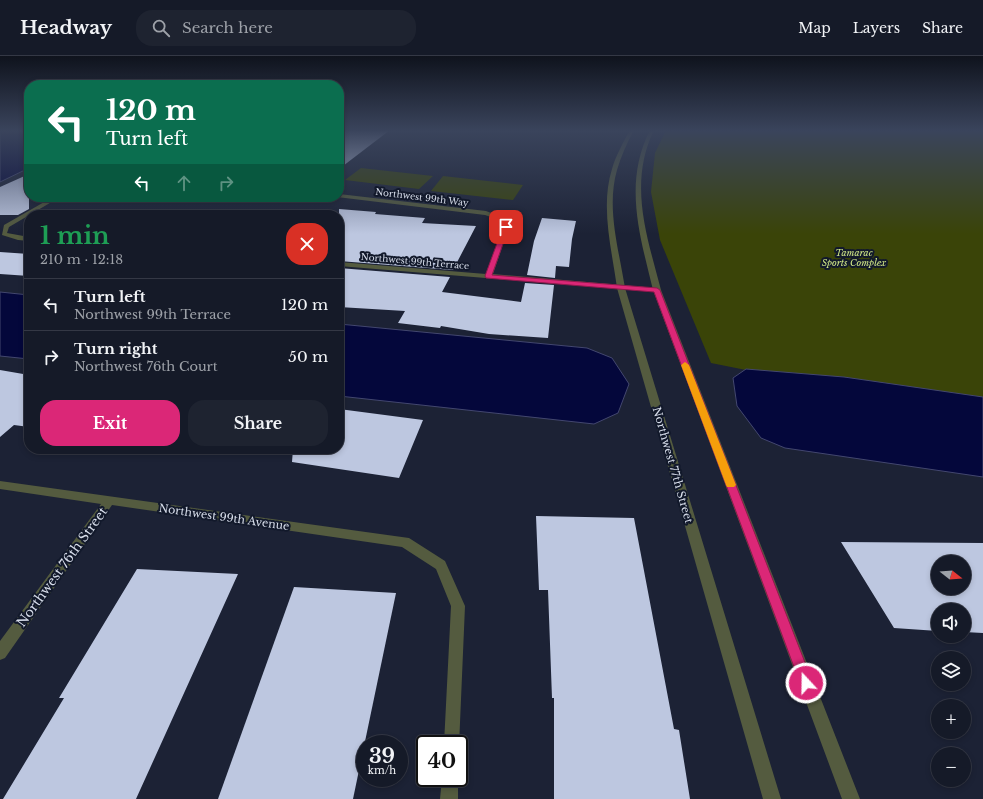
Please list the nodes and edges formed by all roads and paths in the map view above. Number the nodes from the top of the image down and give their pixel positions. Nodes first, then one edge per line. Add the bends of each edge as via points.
1 (615, 165) edge
2 (640, 165) edge
3 (344, 197) edge
4 (48, 202) edge
5 (34, 210) edge
6 (24, 216) edge
7 (24, 239) edge
8 (344, 264) edge
9 (489, 276) junction
10 (621, 288) junction
11 (657, 290) junction
12 (0, 485) edge
13 (110, 501) junction
14 (0, 653) edge
15 (452, 735) edge
16 (450, 787) edge
17 (449, 799) edge
18 (772, 799) edge
19 (851, 799) edge

1 - 10 street, Northwest 77th Street via 610,186 609,216
2 - 11 street via 638,189 646,248
3 - 9 street, Northwest 99th Way via 486,213 502,219 506,227
4 - 5 street
6 - 7 street via 6,226 4,234
8 - 9 street, Northwest 99th Terrace
9 - 10 street, Northwest 99th Terrace
10 - 11 street, Northwest 99th Terrace
10 - 18 street, Northwest 77th Street
11 - 19 street
12 - 13 street, Northwest 99th Avenue
13 - 14 street, Northwest 76th Street
13 - 15 street, Northwest 99th Avenue via 405,542 441,565 458,606
16 - 17 street

